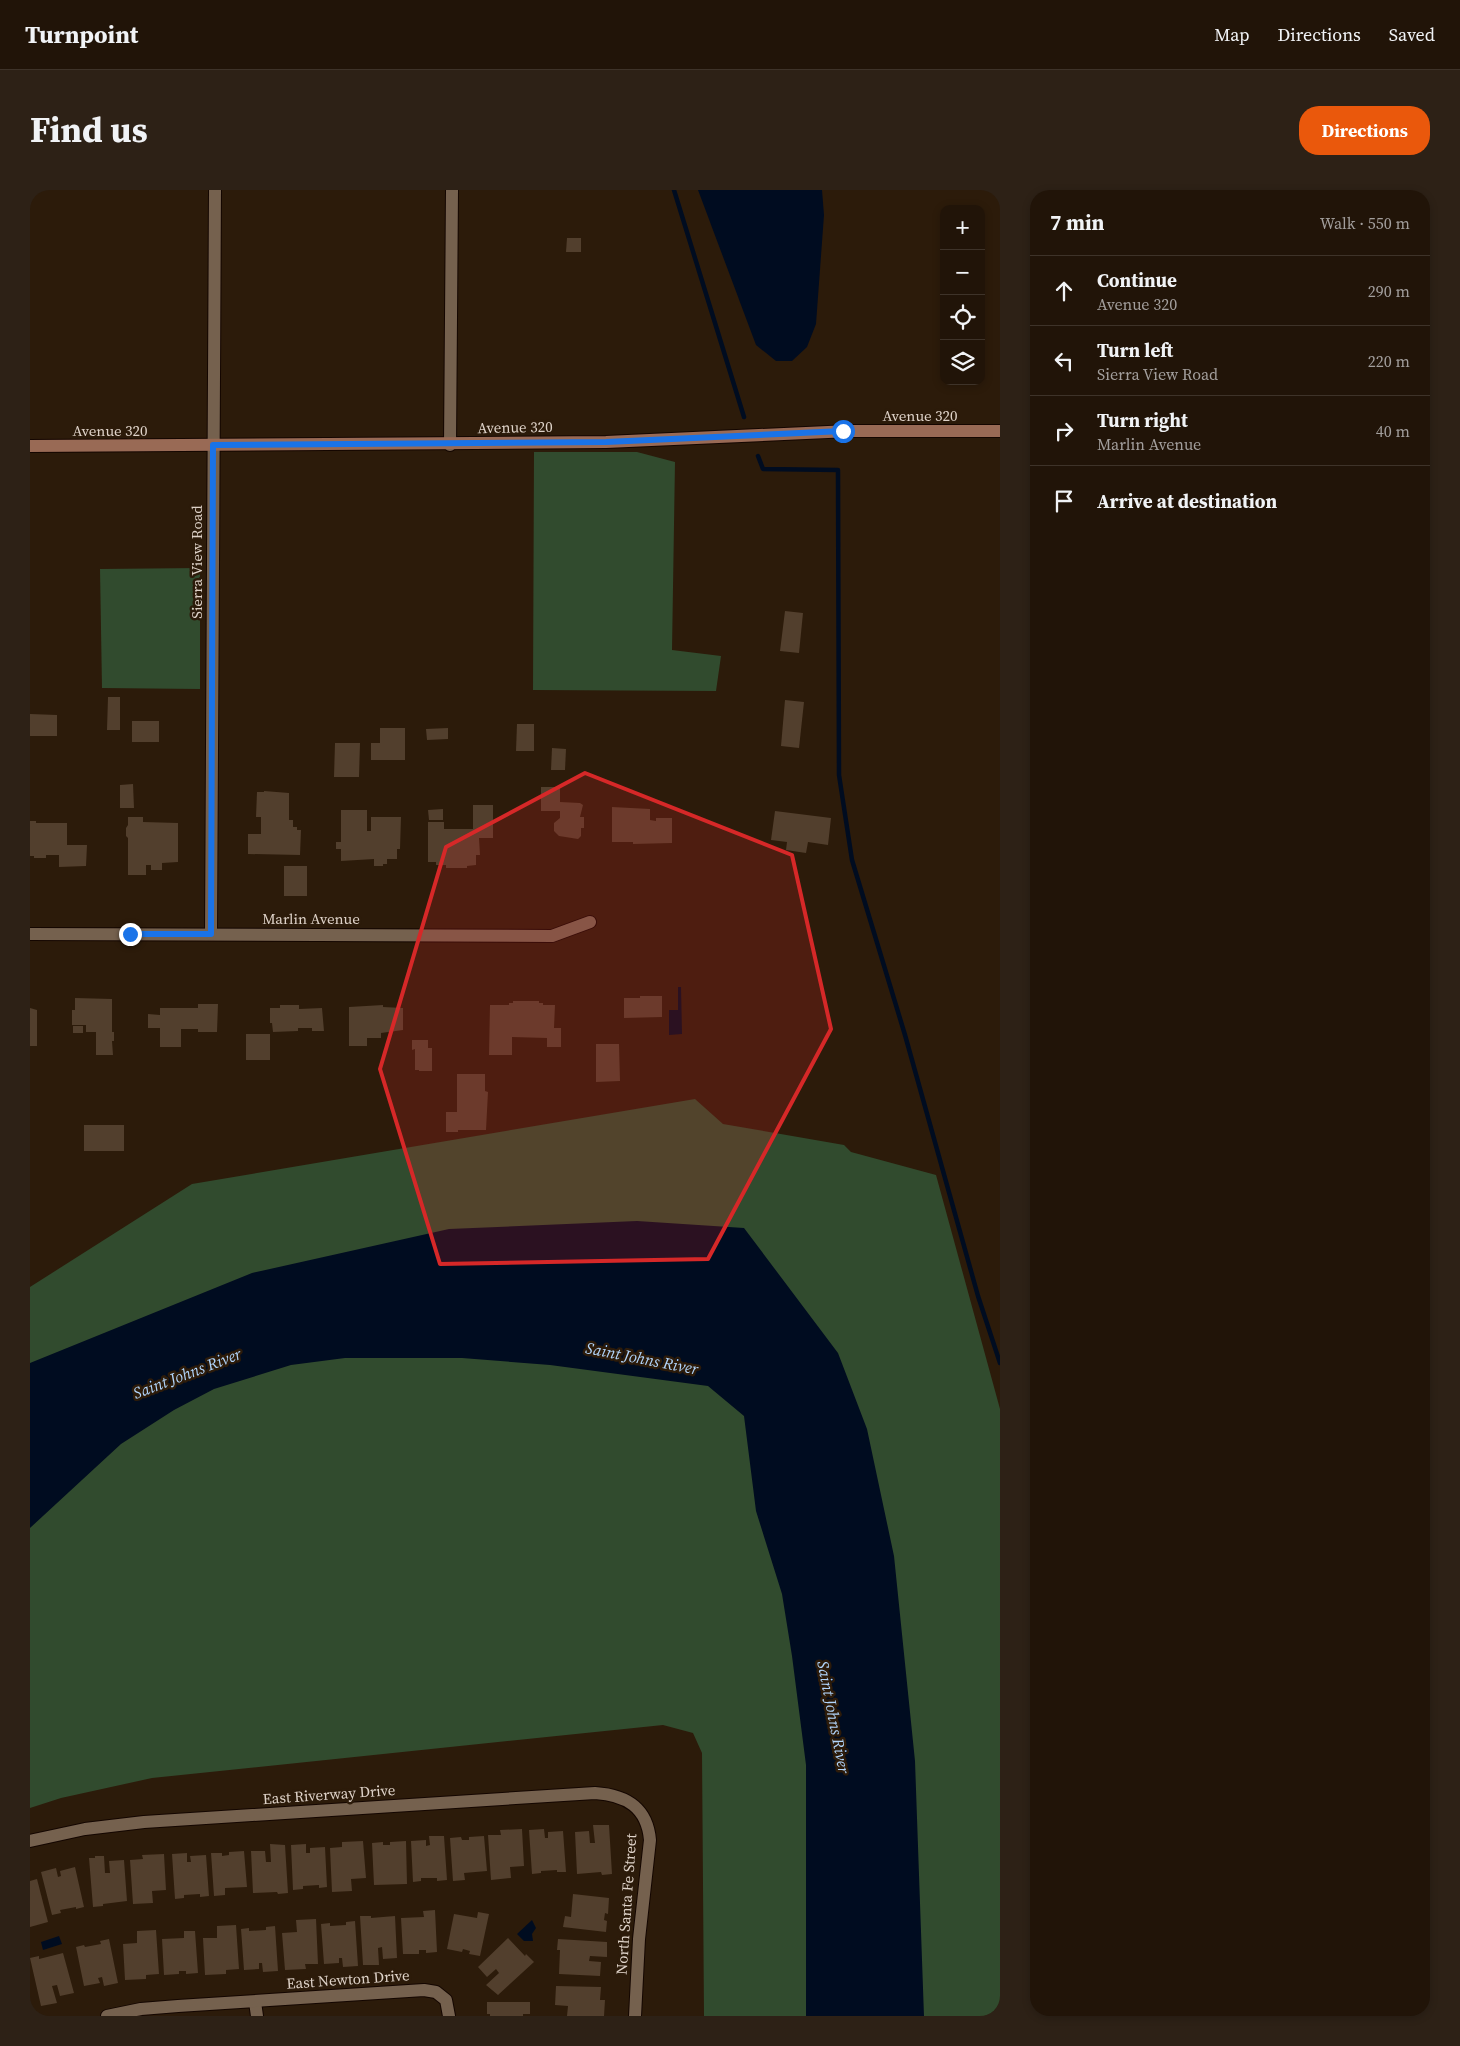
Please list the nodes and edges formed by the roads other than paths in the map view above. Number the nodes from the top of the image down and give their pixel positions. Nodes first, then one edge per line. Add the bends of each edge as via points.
1 (215, 190) edge
2 (452, 190) edge
3 (1000, 431) edge
4 (213, 445) junction
5 (450, 445) junction
6 (30, 446) edge
7 (590, 922) dead end
8 (30, 934) edge
9 (211, 934) junction
10 (630, 1802) joint
11 (30, 1841) edge
12 (255, 2002) junction
13 (107, 2016) edge
14 (256, 2016) edge
15 (449, 2016) edge
16 (635, 2016) edge

1 - 4 street, Sierra View Road
2 - 5 street
3 - 5 street, Avenue 320 via 850,431
4 - 5 street, Avenue 320
4 - 6 street, Avenue 320
4 - 9 street, Sierra View Road
7 - 9 street, Marlin Avenue via 552,936
8 - 9 street, Marlin Avenue
10 - 11 street, East Riverway Drive via 619,1796 595,1793 162,1821 85,1829
10 - 16 street, North Santa Fe Street via 645,1820 650,1840 639,1938
12 - 13 street, East Newton Drive via 150,2008
12 - 14 street
12 - 15 street, East Newton Drive via 424,1990 441,1995 448,2005

